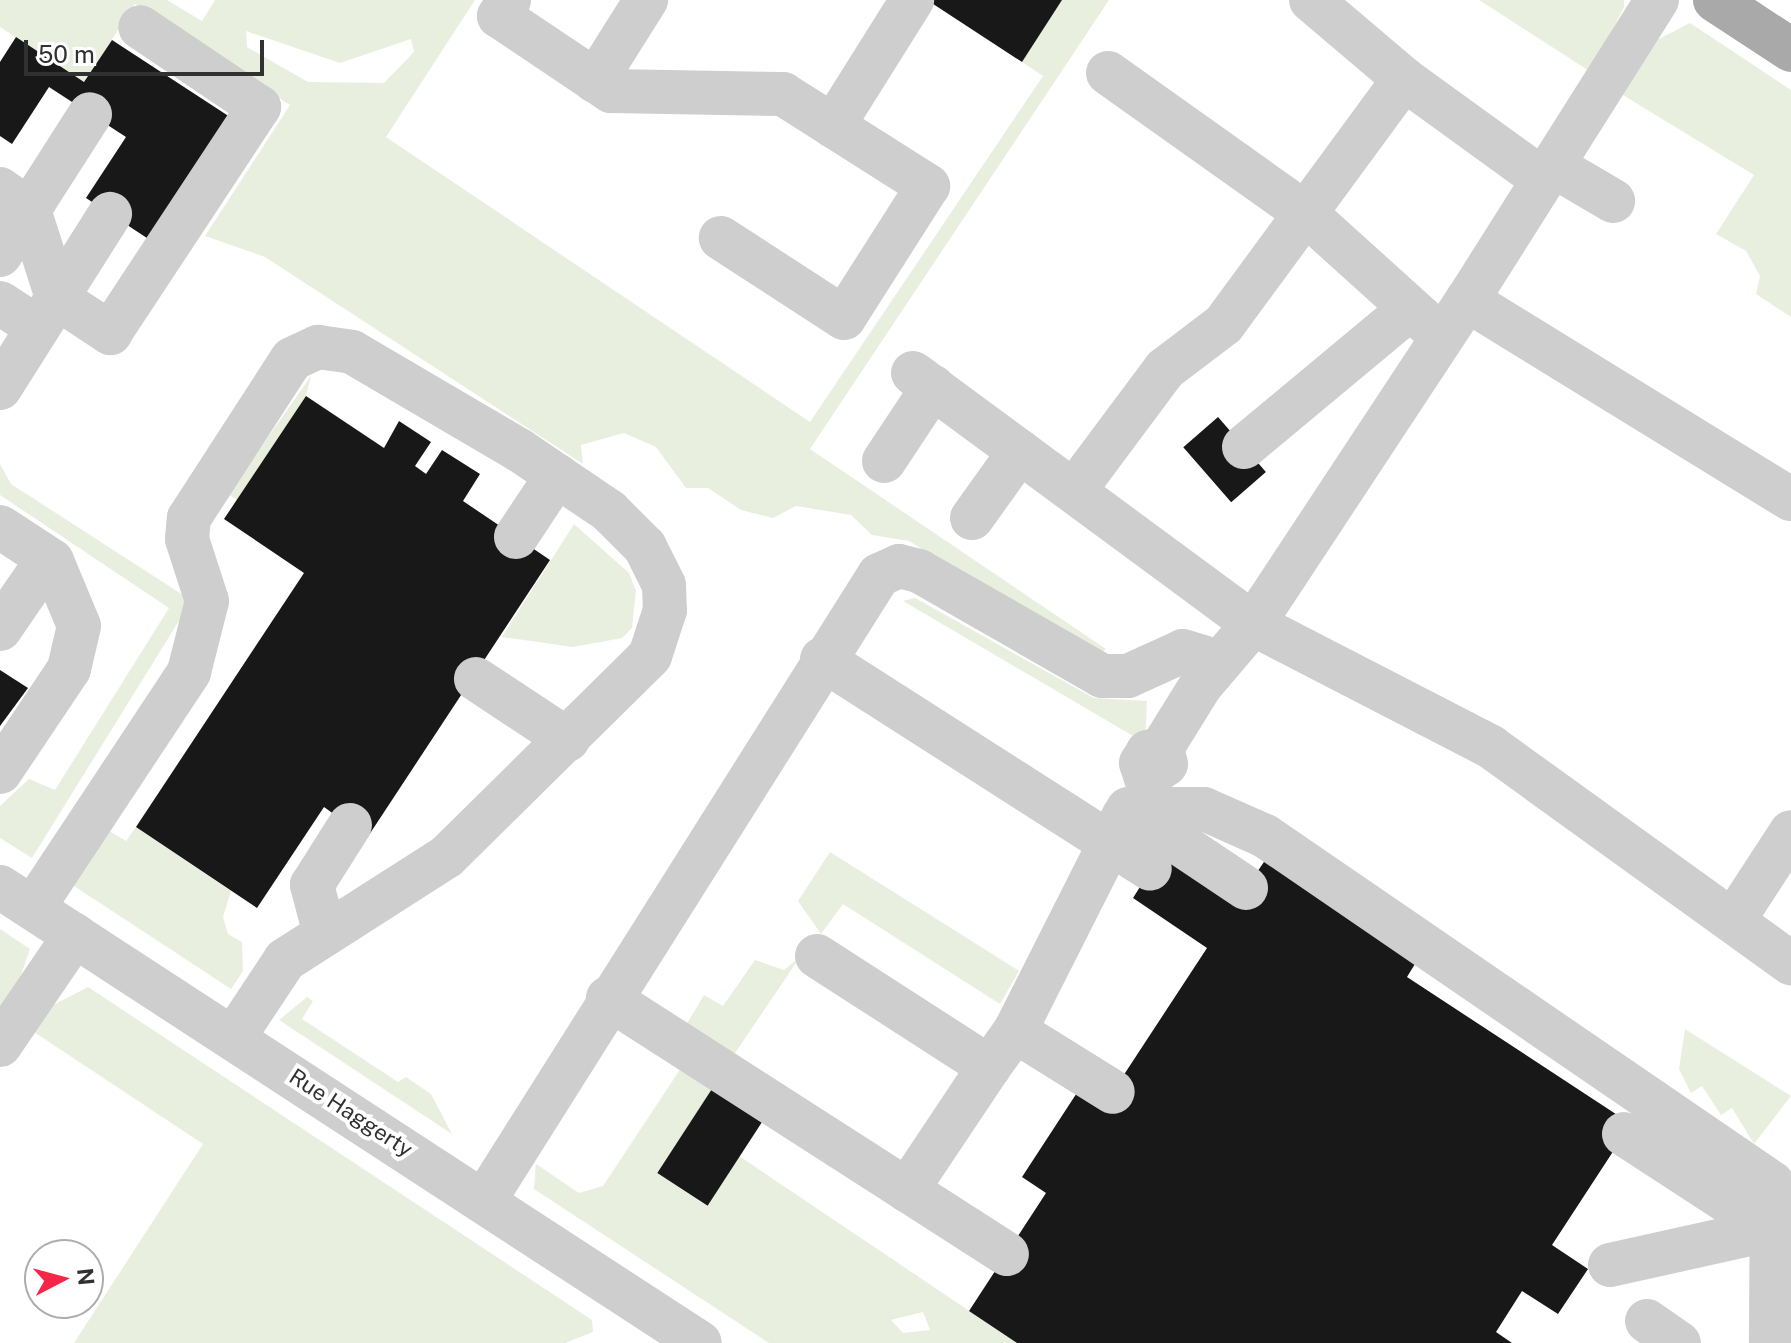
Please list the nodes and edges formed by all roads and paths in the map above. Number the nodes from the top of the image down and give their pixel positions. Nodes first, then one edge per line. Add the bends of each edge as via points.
1 (509, 0) edge
2 (646, 0) edge
3 (912, 0) edge
4 (1311, 0) edge
5 (1657, 0) edge
6 (1715, 0) edge
7 (140, 27) dead end
8 (1791, 50) edge
9 (1108, 73) dead end
10 (1404, 79) junction
11 (595, 81) junction
12 (90, 114) dead end
13 (833, 126) junction
14 (1547, 172) junction
15 (15, 200) edge
16 (1613, 201) dead end
17 (1305, 213) junction
18 (110, 214) dead end
19 (721, 238) dead end
20 (0, 255) edge
21 (1467, 300) junction
22 (0, 303) edge
23 (1407, 311) junction
24 (47, 313) junction
25 (1442, 337) junction
26 (0, 388) edge
27 (1244, 447) dead end
28 (1020, 451) junction
29 (884, 461) dead end
30 (557, 475) junction
31 (1788, 490) edge
32 (1074, 491) junction
33 (972, 518) dead end
34 (0, 527) edge
35 (516, 537) dead end
36 (48, 559) junction
37 (1253, 624) junction
38 (0, 629) edge
39 (822, 659) junction
40 (1218, 662) junction
41 (476, 679) dead end
42 (568, 740) junction
43 (0, 772) edge
44 (1136, 794) junction
45 (350, 825) dead end
46 (1791, 832) edge
47 (1150, 869) dead end
48 (1246, 888) dead end
49 (17, 898) edge
50 (1733, 921) junction
51 (325, 934) junction
52 (75, 935) junction
53 (817, 956) dead end
54 (1791, 963) edge
55 (1412, 968) dead end
56 (608, 998) junction
57 (1524, 1013) junction
58 (1015, 1031) junction
59 (234, 1037) junction
60 (0, 1045) edge
61 (989, 1067) junction
62 (1113, 1092) dead end
63 (1624, 1134) dead end
64 (1782, 1168) edge
65 (907, 1190) junction
66 (484, 1201) junction
67 (1781, 1227) edge
68 (1007, 1254) dead end
69 (1610, 1265) dead end
70 (678, 1337) edge
71 (1778, 1337) edge

1 - 11 street via 499,16
2 - 11 street
3 - 13 street
4 - 10 street
5 - 14 street
6 - 8 main road
7 - 24 street via 259,107 110,333
9 - 17 street
10 - 14 street
10 - 17 street
11 - 13 street via 611,91 783,94
12 - 15 street
13 - 19 street via 928,186 844,318
14 - 16 street
14 - 21 street
15 - 20 street
15 - 24 street
17 - 23 street
17 - 32 street via 1224,324 1165,369
18 - 24 street
21 - 25 street
21 - 31 street
22 - 24 street
23 - 25 street
23 - 27 street
24 - 26 street
25 - 37 street
28 - 29 street via 923,380
28 - 32 street
28 - 33 street
30 - 35 street
30 - 42 street via 645,547 664,585 665,610 650,656
30 - 49 street via 352,352 318,347 292,359 189,518 187,539 207,601 189,672
32 - 37 street
34 - 36 street
36 - 38 street
36 - 43 street via 74,602 78,647
37 - 40 street
37 - 50 street via 1491,747
39 - 40 street via 867,589 899,566 934,578 1091,673 1128,676 1183,651
39 - 44 street
39 - 56 street
40 - 44 street
41 - 42 street
42 - 51 street via 446,857
44 - 47 street
44 - 48 street
44 - 57 street via 1243,824 1448,955
44 - 58 street
45 - 51 street via 312,885
46 - 50 street
49 - 52 street, Rue Haggerty
50 - 54 street
51 - 59 street via 285,960
52 - 59 street, Rue Haggerty
52 - 60 street
53 - 61 street
55 - 57 street
56 - 65 street
56 - 66 street
57 - 64 street
58 - 61 street
58 - 62 street
59 - 66 street, Rue Haggerty
61 - 65 street
63 - 67 street
64 - 67 street
65 - 68 street
66 - 70 street, Rue Haggerty
67 - 69 street
67 - 71 street

